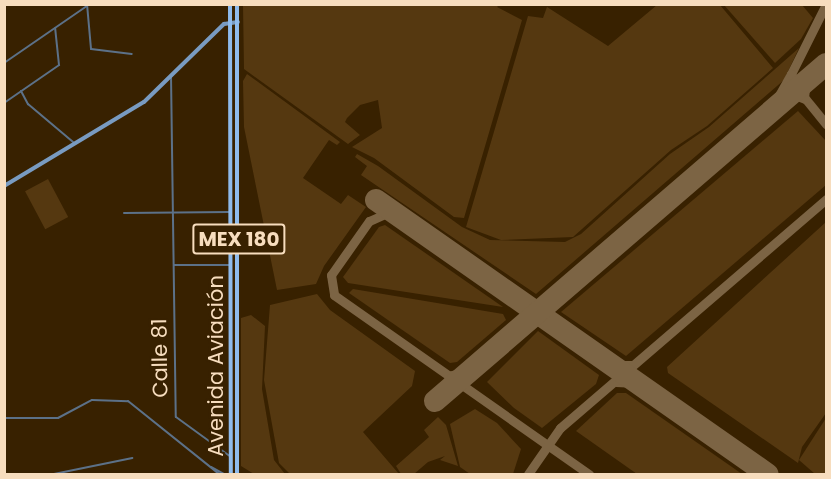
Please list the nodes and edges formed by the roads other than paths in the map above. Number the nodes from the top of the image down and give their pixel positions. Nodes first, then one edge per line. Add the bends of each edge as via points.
1 (230, 4) edge
2 (237, 4) edge
3 (87, 5) edge
4 (230, 22) junction
5 (238, 22) junction
6 (55, 28) junction
7 (132, 54) dead end
8 (4, 63) edge
9 (171, 76) junction
10 (21, 91) junction
11 (4, 103) edge
12 (73, 142) junction
13 (4, 186) edge
14 (231, 212) junction
15 (124, 213) dead end
16 (174, 213) junction
17 (174, 265) junction
18 (230, 265) junction
19 (4, 418) edge
20 (231, 457) junction
21 (132, 458) dead end
22 (208, 465) junction
23 (54, 474) edge
24 (219, 474) edge
25 (224, 474) edge
26 (231, 474) edge
27 (237, 474) edge

1 - 4 main road, Avenida Aviación / MEX 180
2 - 5 main road, Avenida Aviación / MEX 180
3 - 6 street
3 - 7 street via 91,49
4 - 5 main road
4 - 9 main road
4 - 14 main road, Avenida Aviación / MEX 180
5 - 27 main road, Avenida Aviación / MEX 180
6 - 8 street
6 - 10 street via 59,65
9 - 12 main road via 144,102
9 - 16 street, Calle 81
10 - 11 street
10 - 12 street via 28,104
12 - 13 main road
14 - 16 street
14 - 18 main road, Avenida Aviación / MEX 180
15 - 16 street
16 - 17 street, Calle 81
17 - 18 street
17 - 20 street, Calle 81 via 176,419
18 - 20 main road, Avenida Aviación / MEX 180
19 - 22 street via 58,418 92,400 128,401
20 - 26 main road, Avenida Aviación / MEX 180
21 - 23 street
22 - 24 street
22 - 25 street
26 - 27 street

